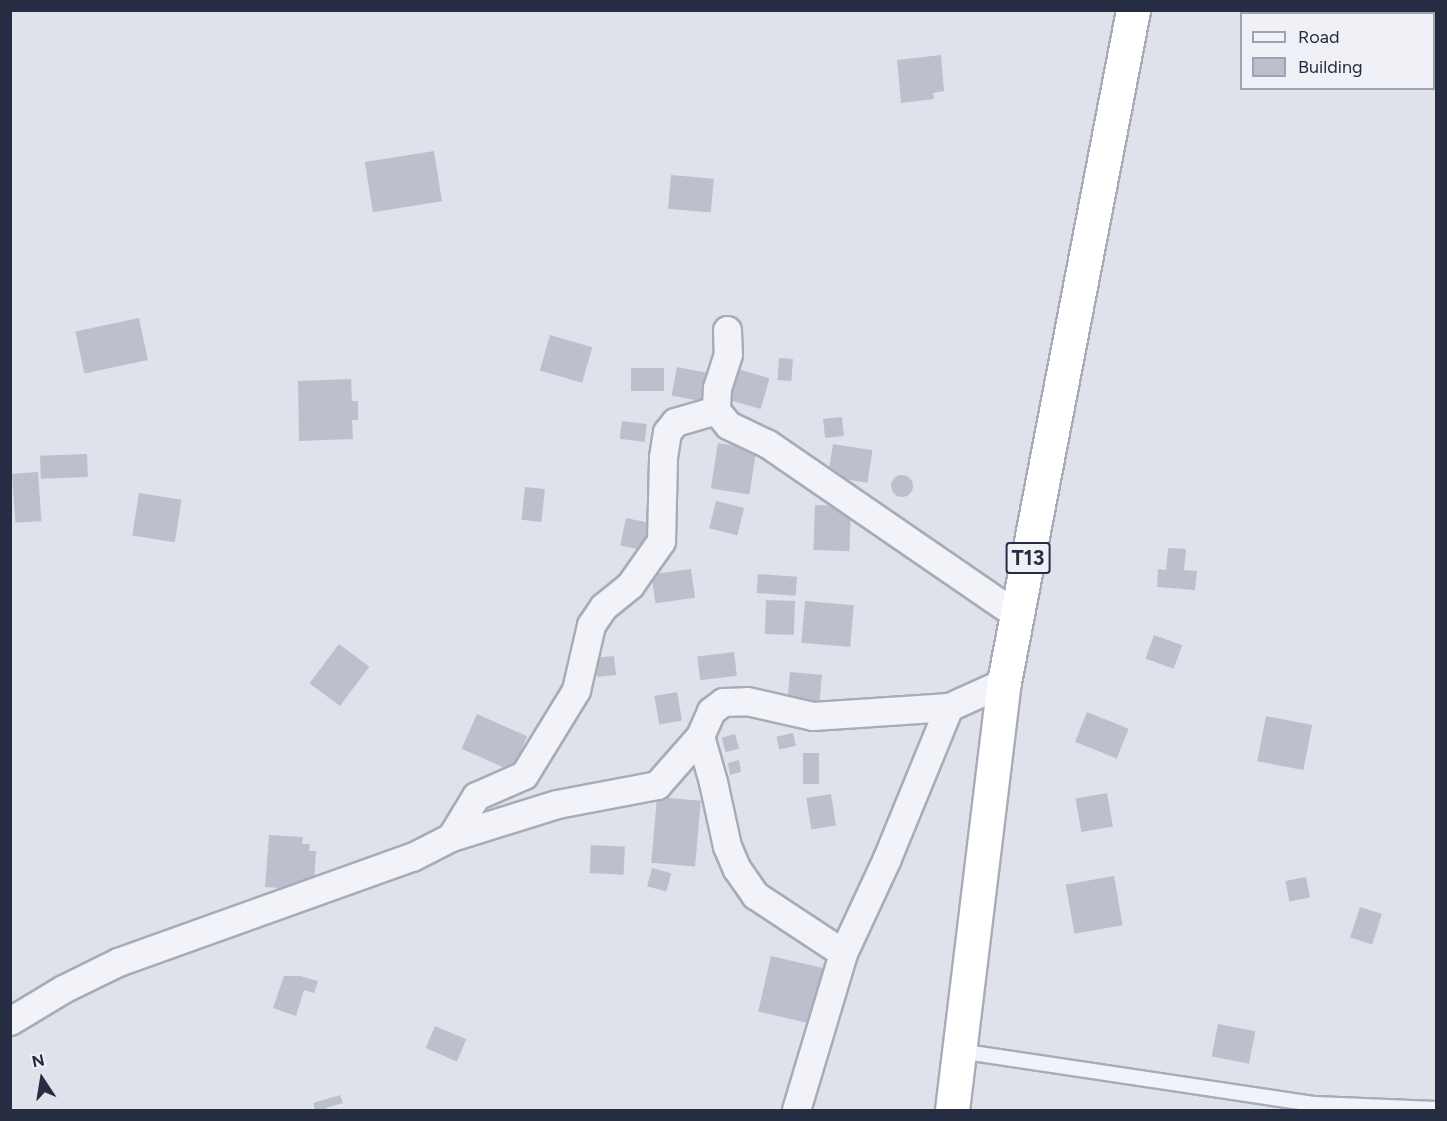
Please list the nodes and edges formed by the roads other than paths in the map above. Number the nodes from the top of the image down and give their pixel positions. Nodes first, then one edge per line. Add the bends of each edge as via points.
1 (1133, 10) edge
2 (728, 330) dead end
3 (716, 410) junction
4 (1017, 615) junction
5 (1004, 682) junction
6 (949, 707) junction
7 (700, 736) junction
8 (451, 837) junction
9 (843, 953) junction
10 (10, 1021) edge
11 (959, 1050) junction
12 (1437, 1109) edge
13 (796, 1110) edge
14 (951, 1110) edge

1 - 4 highway, T13
2 - 3 street via 728,354 717,388
3 - 4 street via 728,425 768,444
3 - 8 street via 675,422 668,432 663,457 661,541 630,585 603,607 591,625 576,690 524,775 476,796
4 - 5 highway, T13
5 - 6 street
5 - 11 highway, T13
6 - 7 street via 813,716 747,701 729,701 711,711
6 - 9 street
7 - 8 street via 657,785 557,804
7 - 9 street via 727,846 737,869 755,895
8 - 10 street via 412,857 118,962
9 - 13 street
11 - 12 lane via 1315,1104
11 - 14 highway, T13

